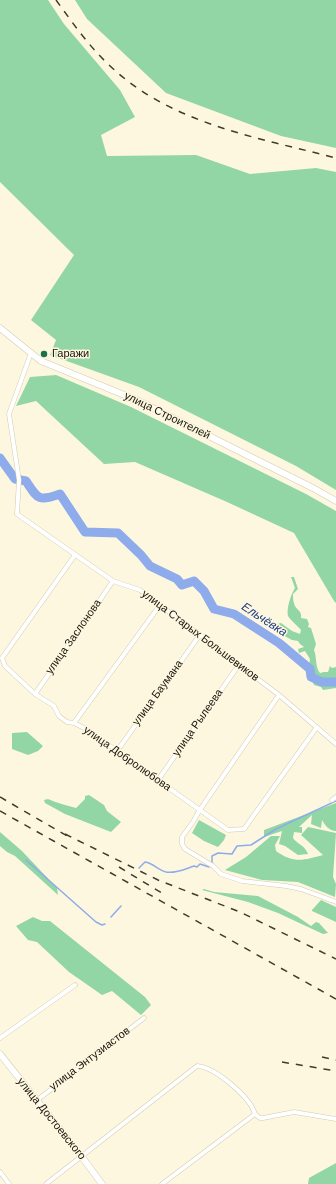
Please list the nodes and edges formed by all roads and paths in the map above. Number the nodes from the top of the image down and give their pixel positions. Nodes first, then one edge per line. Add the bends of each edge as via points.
1 (0, 328) edge
2 (31, 353) junction
3 (336, 501) edge
4 (75, 555) junction
5 (113, 581) junction
6 (160, 605) junction
7 (199, 636) junction
8 (238, 666) junction
9 (35, 694) junction
10 (279, 695) junction
11 (74, 723) junction
12 (317, 727) junction
13 (336, 744) edge
14 (117, 751) junction
15 (158, 780) junction
16 (199, 811) junction
17 (336, 902) edge
18 (76, 985) dead end
19 (144, 1018) dead end
20 (0, 1038) edge
21 (0, 1054) edge
22 (36, 1100) junction
23 (255, 1114) junction
24 (336, 1119) edge
25 (82, 1157) junction
26 (0, 1172) edge
27 (9, 1184) edge
28 (46, 1184) edge
29 (102, 1184) edge
30 (162, 1184) edge

1 - 2 main road, улица Строителей
2 - 3 main road, улица Строителей via 42,361 139,401
2 - 4 street, улица Старых Большевиков via 9,414 19,480 17,514
4 - 5 street, улица Старых Большевиков
4 - 9 street, улица Добролюбова via 2,658 5,666
5 - 6 street, улица Старых Большевиков via 140,590
5 - 9 street, улица Заслонова
6 - 7 street, улица Старых Большевиков
6 - 11 street
7 - 8 street, улица Старых Большевиков
7 - 14 street, улица Баумана
8 - 10 street, улица Старых Большевиков
8 - 15 street, улица Рылеева
9 - 11 street, улица Добролюбова via 54,706 59,716 67,722
10 - 12 street, улица Старых Большевиков
10 - 16 street
11 - 14 street, улица Добролюбова
12 - 13 street, улица Старых Большевиков
12 - 16 street, улица Добролюбова via 244,829 228,830
14 - 15 street, улица Добролюбова
15 - 16 street, улица Добролюбова
16 - 17 street via 182,837 182,844 185,849 213,866 220,874 242,882 301,889
18 - 20 street
19 - 22 street, улица Энтузиастов
21 - 22 main road, улица Достоевского
22 - 25 main road, улица Достоевского
23 - 24 street via 263,1118 294,1112
23 - 25 street via 244,1096 228,1082 198,1066
23 - 30 street
25 - 28 street
25 - 29 main road, улица Достоевского
26 - 27 street

